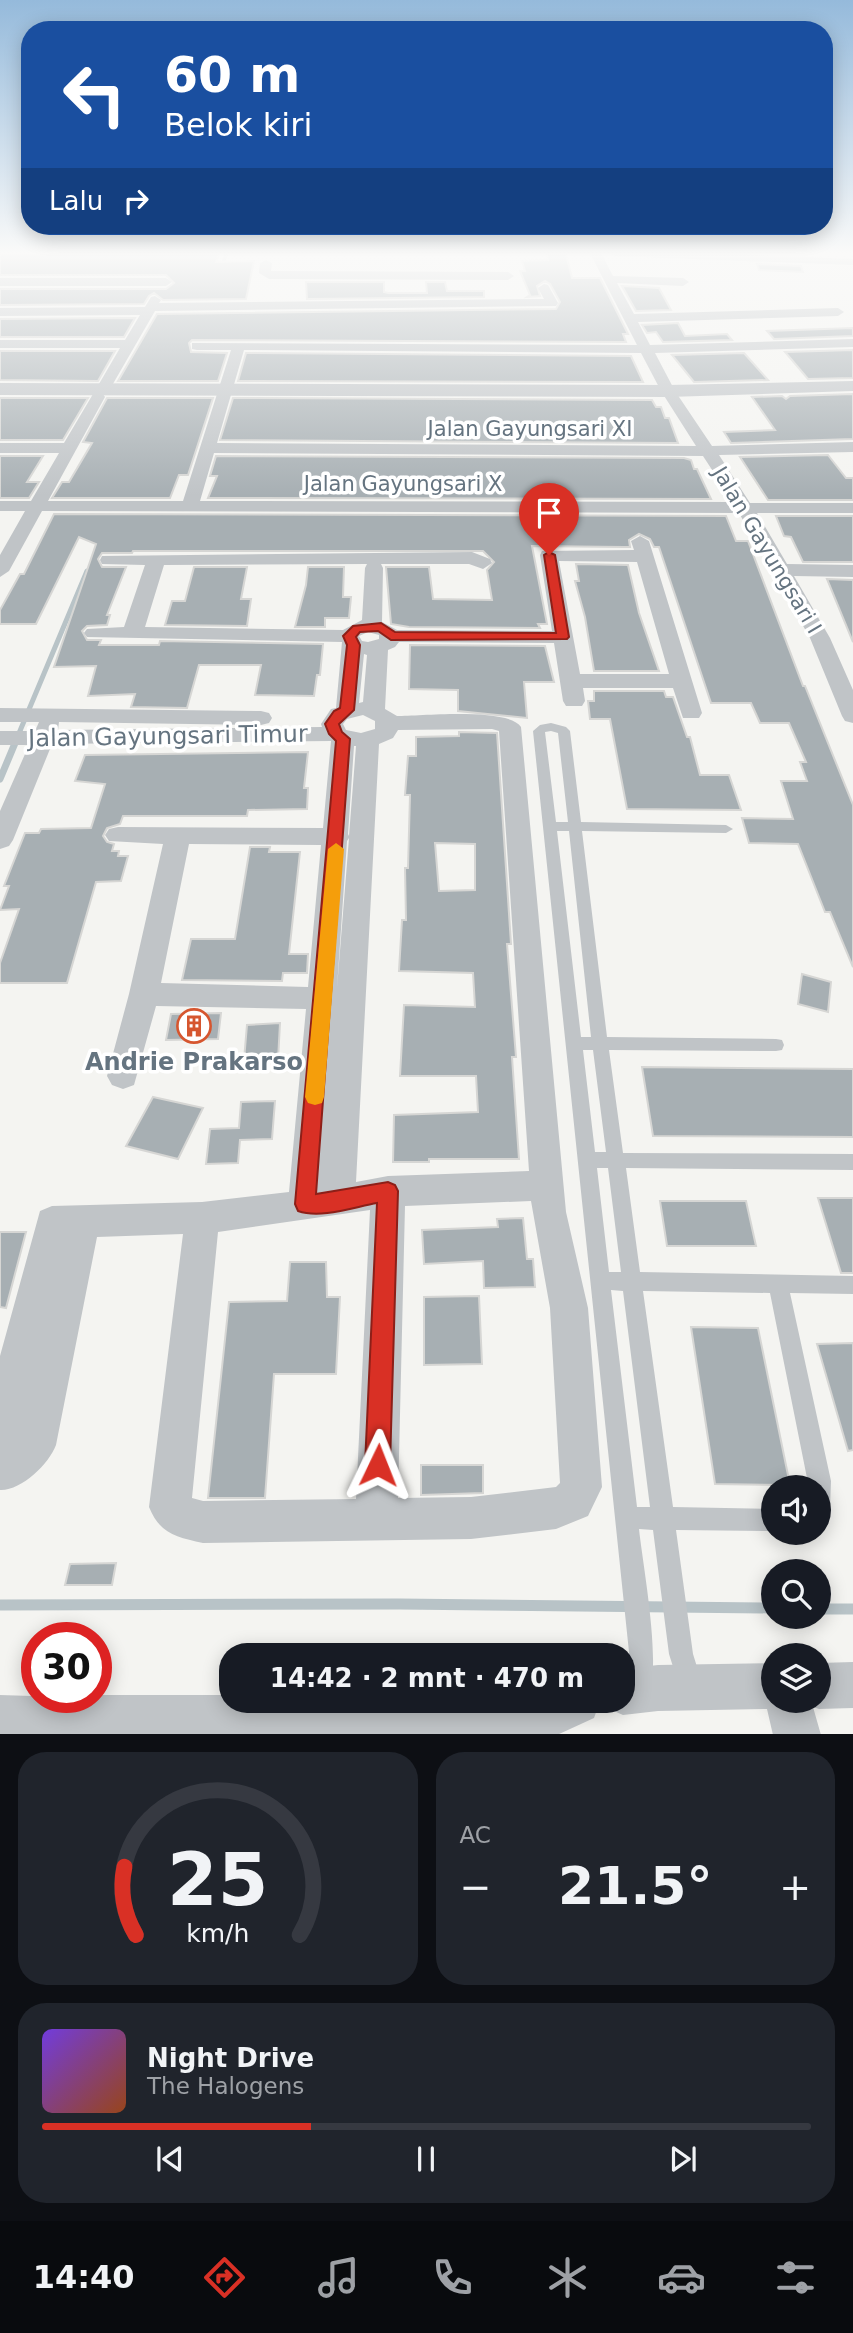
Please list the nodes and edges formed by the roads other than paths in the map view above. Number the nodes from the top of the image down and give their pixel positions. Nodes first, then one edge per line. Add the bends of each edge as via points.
1 (135, 334) edge
2 (641, 334) edge
3 (853, 343) edge
4 (0, 344) edge
5 (129, 344) junction
6 (197, 346) dead end
7 (239, 346) junction
8 (650, 349) junction
9 (853, 386) edge
10 (0, 389) edge
11 (101, 393) junction
12 (225, 393) junction
13 (671, 395) junction
14 (853, 395) edge
15 (0, 397) edge
16 (853, 447) edge
17 (0, 448) edge
18 (69, 448) junction
19 (208, 449) junction
20 (707, 451) junction
21 (0, 506) edge
22 (37, 506) junction
23 (131, 506) joint
24 (190, 506) junction
25 (745, 508) junction
26 (853, 508) edge
27 (642, 548) joint
28 (157, 559) junction
29 (109, 560) dead end
30 (180, 560) junction
31 (2, 564) edge
32 (374, 568) junction
33 (780, 570) junction
34 (853, 571) edge
35 (372, 626) junction
36 (133, 632) junction
37 (94, 633) dead end
38 (563, 637) junction
39 (351, 640) junction
40 (385, 642) junction
41 (826, 653) junction
42 (853, 653) edge
43 (681, 681) junction
44 (691, 713) dead end
45 (853, 716) edge
46 (1, 723) edge
47 (356, 725) junction
48 (41, 727) junction
49 (549, 826) junction
50 (575, 827) junction
51 (726, 829) dead end
52 (118, 835) dead end
53 (178, 835) junction
54 (337, 837) junction
55 (0, 839) edge
56 (144, 994) junction
57 (337, 999) junction
58 (573, 1043) junction
59 (600, 1043) junction
60 (776, 1045) dead end
61 (124, 1076) dead end
62 (617, 1159) junction
63 (587, 1160) junction
64 (853, 1162) edge
65 (547, 1185) junction
66 (388, 1191) junction
67 (322, 1203) junction
68 (202, 1218) junction
69 (600, 1281) junction
70 (633, 1282) junction
71 (778, 1284) junction
72 (853, 1285) edge
73 (1, 1460) edge
74 (819, 1475) edge
75 (626, 1518) junction
76 (664, 1518) junction
77 (376, 1519) junction
78 (761, 1520) edge
79 (633, 1643) edge
80 (686, 1671) junction
81 (635, 1678) edge
82 (761, 1684) edge
83 (853, 1685) edge
84 (831, 1686) edge
85 (791, 1713) edge
86 (552, 1718) edge
87 (0, 1719) edge
88 (797, 1734) edge

1 - 5 street
2 - 8 street, Jalan Gayungsari I
3 - 8 street
4 - 5 street
5 - 11 street
6 - 7 street
7 - 8 street
7 - 12 street
8 - 13 street, Jalan Gayungsari I
9 - 13 street
10 - 11 street
11 - 12 street
11 - 15 street
11 - 18 street
12 - 13 street
12 - 19 street
13 - 14 street
13 - 20 street, Jalan Gayungsari I
16 - 20 street, Jalan Gayungsari XI
17 - 18 street
18 - 22 street
19 - 20 street, Jalan Gayungsari XI
19 - 24 street
20 - 25 street, Jalan Gayungsari I
21 - 22 street
22 - 23 street, Jalan Gayungsari X
22 - 31 street
23 - 24 street, Jalan Gayungsari X
24 - 25 street, Jalan Gayungsari X
25 - 26 street, Jalan Gayungsari X
25 - 33 street, Jalan Gayungsari I
27 - 38 street via 549,555
27 - 43 street
28 - 29 street
28 - 30 street
28 - 36 street
30 - 32 street via 184,566 198,567
30 - 32 street via 472,558 483,563 476,567
32 - 35 street
33 - 34 street
33 - 41 street, Jalan Gayungsari I
35 - 39 street via 357,629
35 - 40 street via 388,631
36 - 37 street
36 - 39 street
38 - 40 street
38 - 43 street via 572,691
39 - 40 street via 369,649
39 - 47 street
40 - 47 street
41 - 42 street
41 - 45 street, Jalan Gayungsari I
43 - 44 street
46 - 48 street, Jalan Gayungsari Timur
47 - 48 street, Jalan Gayungsari Timur
47 - 54 street
47 - 57 street
47 - 65 street, Jalan Gayungsari Timur via 494,722 510,727
48 - 55 street
49 - 50 lane
49 - 50 lane via 539,732 556,727 564,731
49 - 58 lane
50 - 51 lane
50 - 59 lane
52 - 53 street
53 - 54 street
53 - 56 street
54 - 57 street
56 - 57 street
56 - 61 street
57 - 67 street
58 - 59 lane
58 - 63 lane
59 - 60 lane
59 - 62 lane
62 - 63 lane
62 - 64 lane
62 - 70 lane
63 - 69 lane
65 - 66 street
65 - 77 street via 569,1308 580,1487 573,1501 471,1518
66 - 67 street
66 - 77 street
67 - 68 street
68 - 73 street via 82,1222 36,1445
68 - 77 street via 170,1507 182,1517 203,1522
69 - 70 lane
69 - 75 lane
70 - 71 lane
70 - 76 lane
71 - 72 lane
71 - 74 lane
75 - 76 lane
75 - 79 lane
76 - 78 lane
76 - 80 lane
80 - 81 street
80 - 82 street
83 - 84 street
85 - 88 street
86 - 87 street

